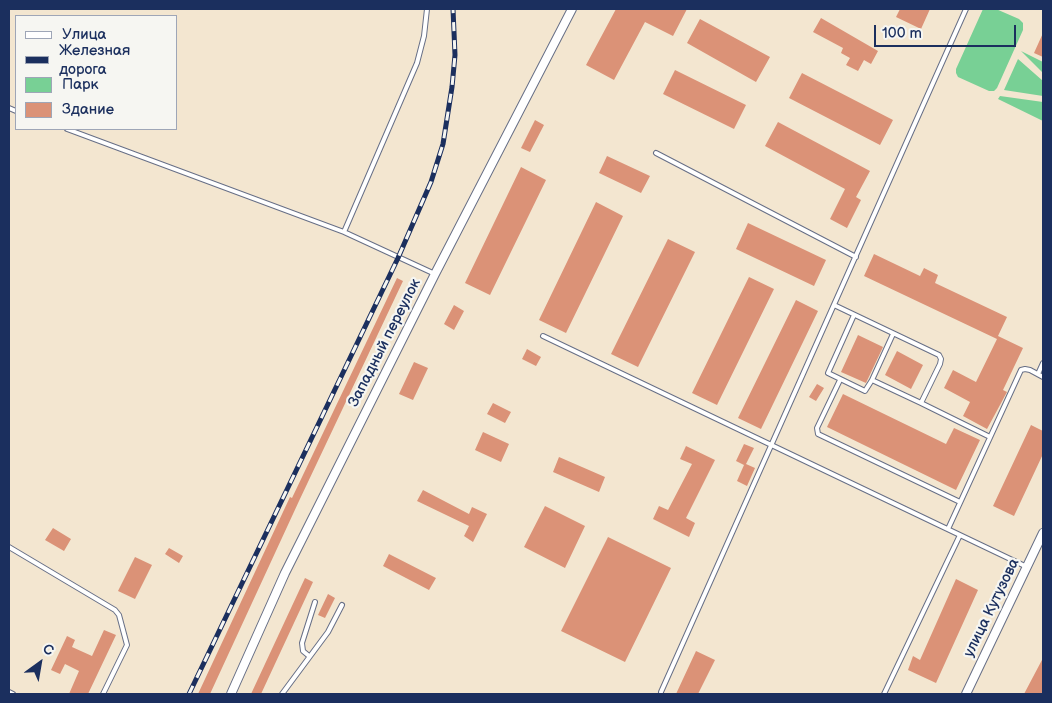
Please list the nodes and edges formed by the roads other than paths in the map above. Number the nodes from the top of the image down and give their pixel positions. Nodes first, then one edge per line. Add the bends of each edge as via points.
1 (427, 9) edge
2 (572, 9) edge
3 (966, 9) edge
4 (70, 130) edge
5 (656, 152) dead end
6 (344, 232) junction
7 (856, 258) junction
8 (435, 274) junction
9 (834, 305) junction
10 (854, 315) junction
11 (893, 334) junction
12 (542, 336) dead end
13 (1043, 363) edge
14 (1038, 374) junction
15 (1043, 377) edge
16 (840, 380) junction
17 (872, 380) junction
18 (921, 403) junction
19 (990, 437) junction
20 (772, 446) junction
21 (960, 502) junction
22 (948, 529) junction
23 (1043, 533) edge
24 (960, 534) junction
25 (9, 547) edge
26 (1027, 566) junction
27 (314, 602) dead end
28 (342, 604) dead end
29 (310, 656) junction
30 (9, 692) edge
31 (661, 692) dead end
32 (13, 694) edge
33 (103, 694) edge
34 (231, 694) edge
35 (282, 694) edge
36 (884, 694) edge
37 (966, 694) edge

1 - 6 lane via 417,64
2 - 8 street, Западный переулок
3 - 7 lane
4 - 6 lane
5 - 7 lane
6 - 8 lane
7 - 9 lane
8 - 34 street, Западный переулок via 285,572
9 - 10 lane
9 - 20 lane
10 - 11 lane
10 - 16 lane via 828,369 828,373
11 - 17 lane
11 - 18 lane via 939,355 941,359
12 - 20 lane
13 - 14 lane
14 - 15 lane
14 - 19 lane via 1021,370
16 - 17 lane via 866,391
16 - 21 lane via 817,428 818,434
17 - 18 lane
18 - 19 lane
19 - 21 lane
20 - 22 lane
20 - 31 lane
21 - 22 lane
22 - 24 lane
23 - 26 street, улица Кутузова
24 - 26 lane
24 - 36 lane
25 - 33 lane via 119,615 127,645
26 - 37 street, улица Кутузова
27 - 29 lane via 302,643 303,651
28 - 29 lane via 328,632
29 - 35 lane
30 - 32 lane

